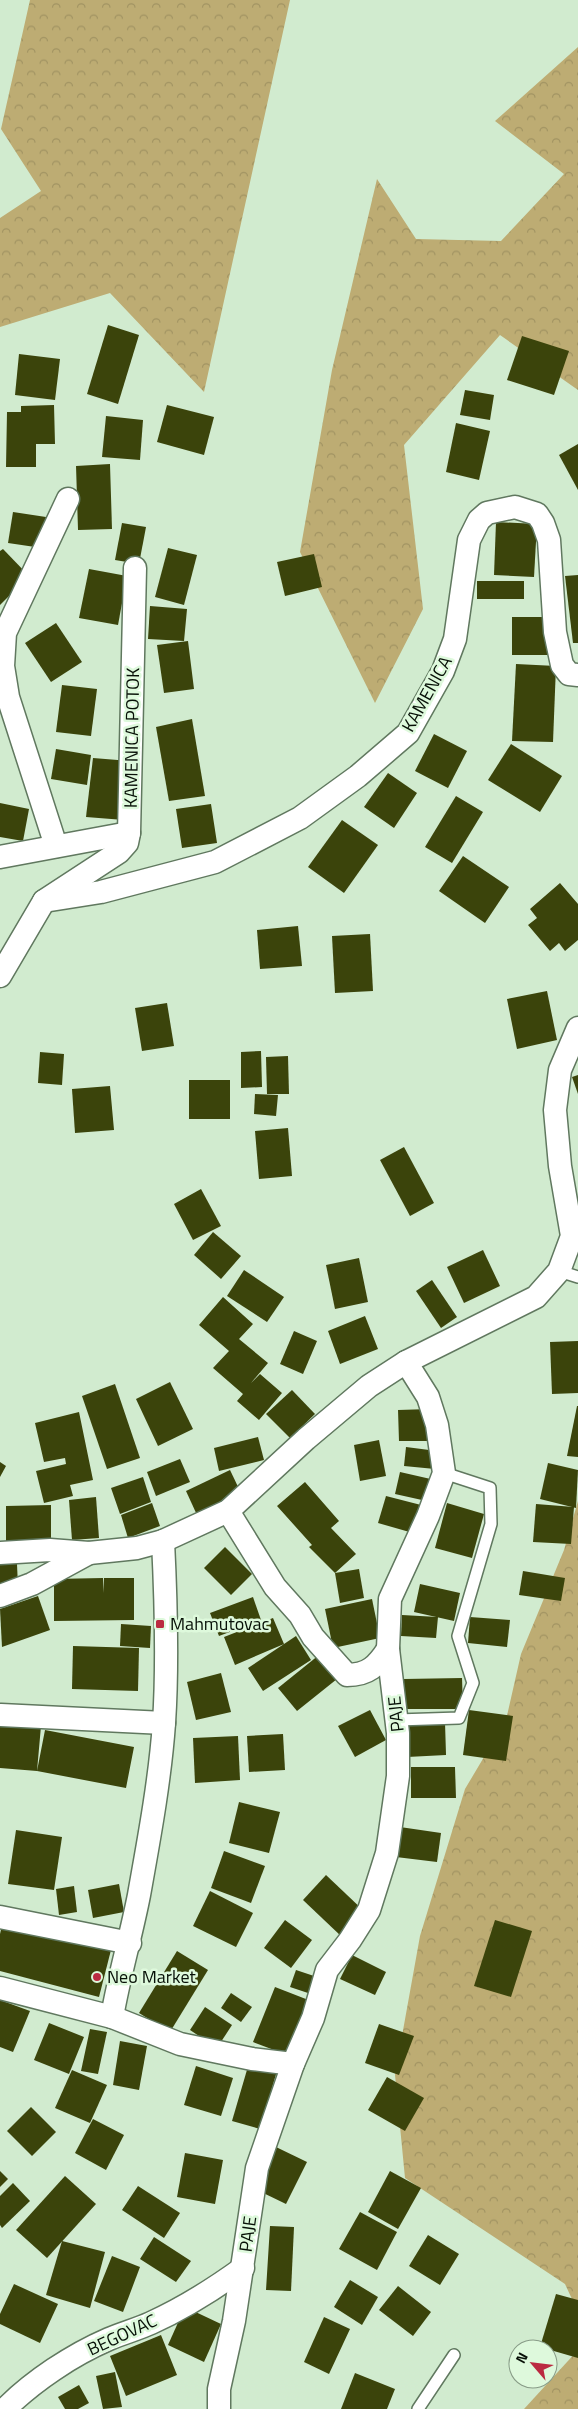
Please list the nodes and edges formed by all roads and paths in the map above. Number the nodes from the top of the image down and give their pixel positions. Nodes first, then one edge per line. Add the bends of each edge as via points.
1 (68, 499) dead end
2 (135, 568) dead end
3 (578, 675) edge
4 (130, 833) junction
5 (56, 846) junction
6 (0, 856) edge
7 (44, 901) junction
8 (0, 976) edge
9 (578, 1028) edge
10 (569, 1274) edge
11 (406, 1362) junction
12 (444, 1473) junction
13 (228, 1511) junction
14 (163, 1541) junction
15 (6, 1550) edge
16 (89, 1553) junction
17 (0, 1596) edge
18 (388, 1649) junction
19 (0, 1715) edge
20 (397, 1720) junction
21 (164, 1723) junction
22 (0, 1917) edge
23 (130, 1943) junction
24 (0, 1988) edge
25 (112, 2017) junction
26 (293, 2064) junction
27 (243, 2268) junction
28 (454, 2355) dead end
29 (5, 2409) edge
30 (219, 2409) edge
31 (418, 2409) edge

1 - 5 street via 5,633 3,666 8,697
2 - 4 street, KAMENICA POTOK
3 - 7 street, KAMENICA via 569,674 558,650 554,632 549,540 543,523 537,514 515,506 487,513 479,520 469,540 455,640 443,671 408,733 358,776 300,818 215,862 101,892
4 - 5 street, KAMENICA POTOK
4 - 7 street via 127,843 118,852
5 - 6 street, KAMENICA POTOK
7 - 8 street
9 - 10 street via 560,1070 555,1110 560,1166 572,1236
10 - 11 street via 536,1297
11 - 12 street, PAJE via 428,1397 437,1425
11 - 13 street via 369,1386
12 - 18 street, PAJE via 390,1599
12 - 20 lane via 490,1488 491,1524 458,1636 473,1683 459,1718
13 - 14 street
13 - 18 street via 274,1587 347,1675 362,1675 378,1665
14 - 16 street via 137,1548
14 - 21 street
15 - 16 street
16 - 17 street via 32,1584
18 - 20 street, PAJE
19 - 21 street
20 - 26 street, PAJE via 398,1776 387,1853 368,1910 327,1970 313,2018
21 - 23 street
22 - 23 street
23 - 25 street
24 - 25 street
25 - 26 street via 180,2044 252,2060
26 - 27 street, PAJE via 257,2168
27 - 29 street, BEGOVAC via 192,2302 81,2354
27 - 30 street, PAJE via 219,2388
28 - 31 lane

